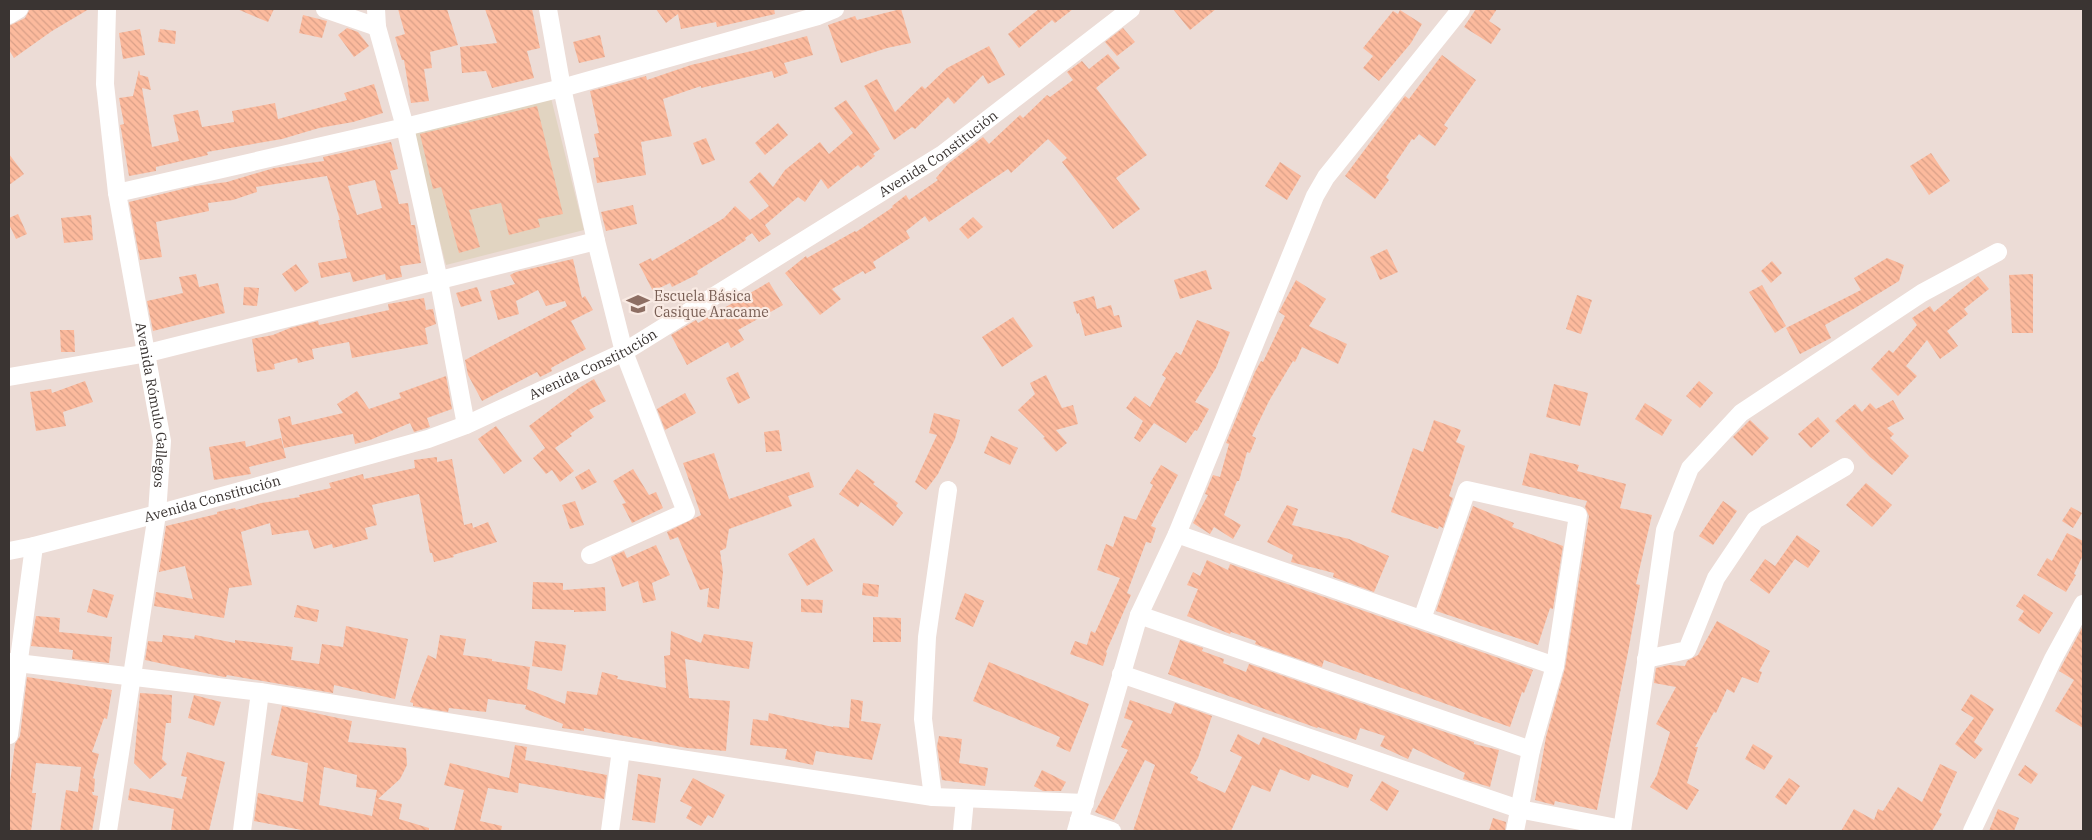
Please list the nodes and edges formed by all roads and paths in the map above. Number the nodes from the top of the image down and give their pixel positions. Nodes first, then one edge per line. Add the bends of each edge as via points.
1 (20, 9) edge
2 (107, 9) edge
3 (325, 9) edge
4 (376, 9) edge
5 (548, 9) edge
6 (835, 9) edge
7 (1131, 9) edge
8 (1461, 9) edge
9 (9, 15) edge
10 (377, 27) junction
11 (562, 88) junction
12 (404, 127) junction
13 (117, 193) junction
14 (596, 241) junction
15 (1998, 252) dead end
16 (440, 281) junction
17 (624, 352) junction
18 (148, 353) junction
19 (9, 377) edge
20 (466, 425) junction
21 (1845, 467) dead end
22 (948, 490) dead end
23 (157, 514) junction
24 (1177, 534) junction
25 (34, 546) junction
26 (9, 551) edge
27 (590, 555) dead end
28 (2083, 604) edge
29 (1139, 615) junction
30 (1422, 619) junction
31 (1646, 659) junction
32 (14, 663) edge
33 (1555, 666) junction
34 (1121, 674) junction
35 (132, 676) junction
36 (260, 692) junction
37 (9, 735) edge
38 (621, 750) junction
39 (1531, 750) junction
40 (933, 797) junction
41 (965, 799) junction
42 (1519, 809) junction
43 (1080, 818) edge
44 (1622, 830) edge
45 (108, 831) edge
46 (242, 831) edge
47 (610, 831) edge
48 (962, 831) edge
49 (1112, 831) edge
50 (1515, 831) edge
51 (1972, 831) edge

1 - 9 street
2 - 13 street, Avenida Rómulo Gallegos via 105,84
3 - 10 street
4 - 10 street
5 - 11 street
6 - 11 street
7 - 17 street, Avenida Constitución via 943,154
8 - 24 street via 1326,177 1315,196
10 - 12 street
11 - 12 street
11 - 14 street
12 - 13 street
12 - 16 street
13 - 18 street, Avenida Rómulo Gallegos
14 - 16 street
14 - 17 street
15 - 31 street via 1922,293 1741,412 1690,468 1664,530
16 - 18 street
16 - 20 street
17 - 20 street, Avenida Constitución
17 - 27 street via 686,512
18 - 19 street
18 - 23 street, Avenida Rómulo Gallegos via 162,441
20 - 23 street, Avenida Constitución via 428,439
21 - 31 street via 1755,520 1716,578 1688,650
22 - 40 street via 927,637 923,719
23 - 25 street, Avenida Constitución
23 - 35 street, Avenida Rómulo Gallegos
24 - 29 street
24 - 30 street
25 - 26 street, Avenida Constitución
25 - 32 street
28 - 51 street via 2053,658
29 - 34 street
29 - 39 street
30 - 33 street
30 - 33 street via 1467,490 1578,515
31 - 44 street
32 - 35 street
32 - 37 street
33 - 39 street
34 - 42 street
34 - 43 street
35 - 36 street
35 - 45 street, Avenida Rómulo Gallegos
36 - 38 street
36 - 46 street
38 - 40 street
38 - 47 street
39 - 42 street
40 - 41 street
41 - 43 street
41 - 48 street
42 - 44 street
42 - 50 street
43 - 49 street

